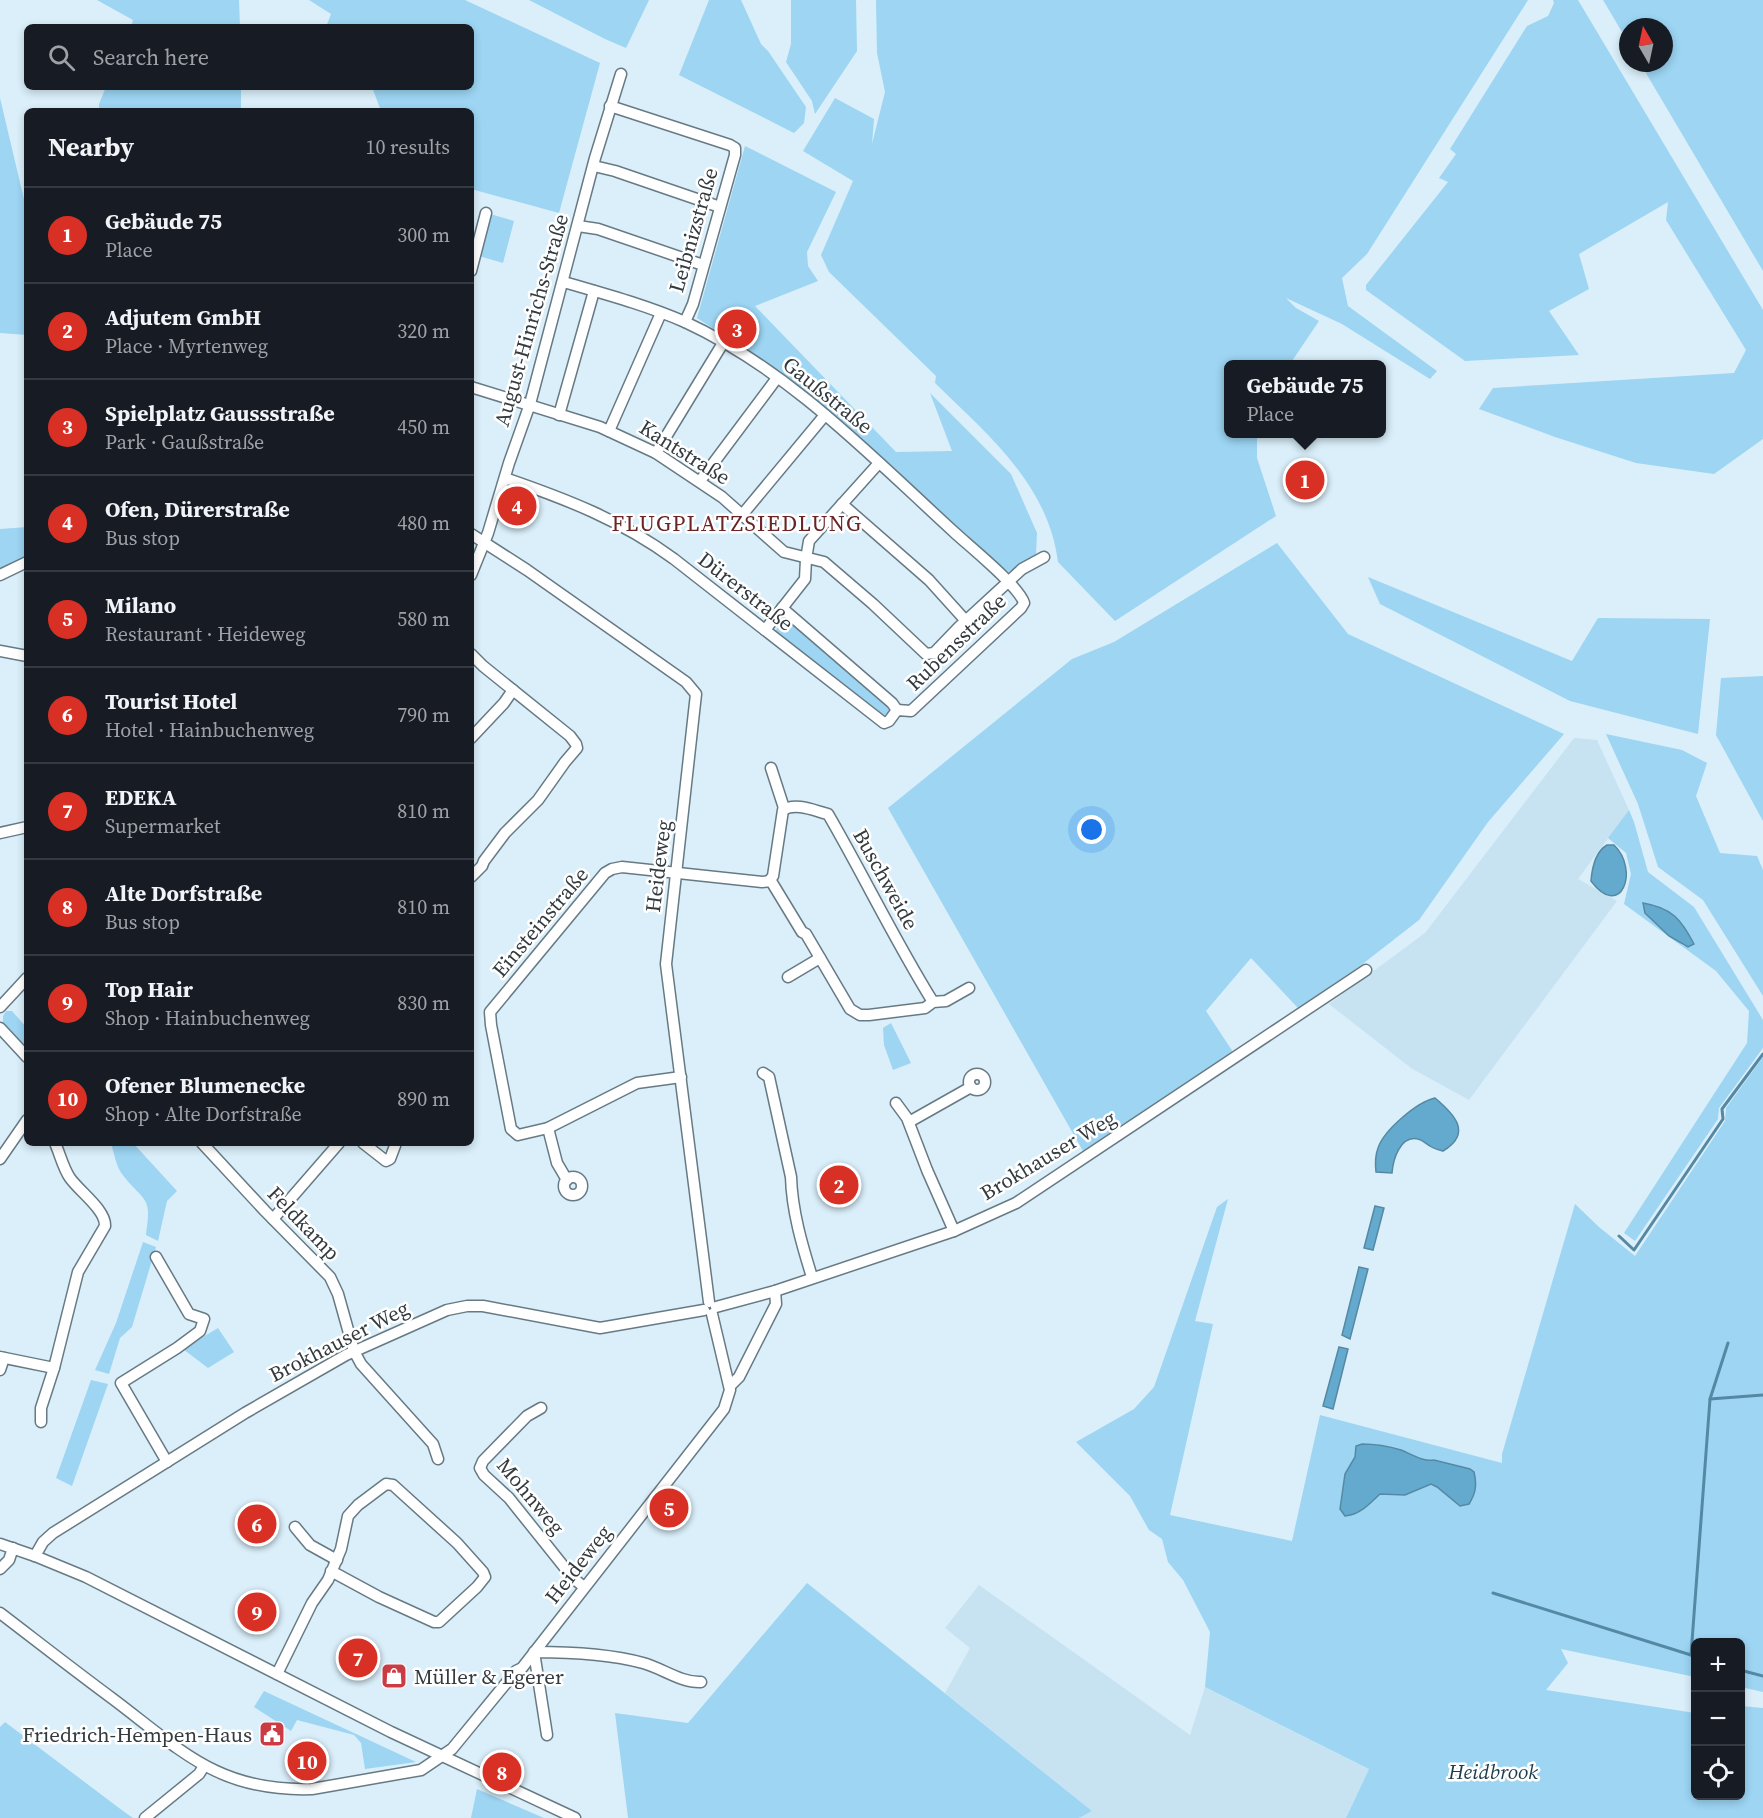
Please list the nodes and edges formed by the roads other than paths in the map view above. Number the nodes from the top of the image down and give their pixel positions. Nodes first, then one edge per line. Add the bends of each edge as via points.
1 (621, 74) dead end
2 (610, 106) junction
3 (594, 166) junction
4 (720, 207) junction
5 (486, 213) dead end
6 (579, 226) junction
7 (474, 245) edge
8 (703, 265) junction
9 (564, 282) junction
10 (594, 291) junction
11 (661, 313) junction
12 (685, 322) junction
13 (723, 343) junction
14 (777, 378) junction
15 (474, 388) edge
16 (530, 404) junction
17 (559, 415) junction
18 (825, 415) junction
19 (609, 431) junction
20 (656, 453) junction
21 (879, 463) junction
22 (505, 478) junction
23 (700, 481) junction
24 (842, 504) junction
25 (742, 514) junction
26 (474, 536) edge
27 (484, 542) junction
28 (1044, 557) dead end
29 (806, 559) junction
30 (24, 563) edge
31 (474, 567) edge
32 (0, 575) edge
33 (1008, 583) junction
34 (1024, 603) joint
35 (782, 608) junction
36 (966, 621) junction
37 (765, 630) junction
38 (0, 651) edge
39 (24, 655) edge
40 (474, 657) edge
41 (513, 690) junction
42 (897, 710) junction
43 (886, 723) joint
44 (474, 735) edge
45 (771, 768) dead end
46 (784, 808) junction
47 (24, 828) edge
48 (0, 833) edge
49 (676, 873) junction
50 (474, 874) edge
51 (769, 881) junction
52 (820, 958) junction
53 (1366, 969) dead end
54 (788, 977) dead end
55 (24, 981) edge
56 (969, 988) dead end
57 (933, 1002) junction
58 (0, 1007) edge
59 (0, 1028) edge
60 (24, 1054) edge
61 (764, 1072) dead end
62 (681, 1077) junction
63 (970, 1087) dead end
64 (896, 1103) dead end
65 (909, 1122) junction
66 (24, 1124) edge
67 (548, 1128) junction
68 (56, 1146) edge
69 (205, 1146) edge
70 (336, 1146) edge
71 (367, 1146) edge
72 (395, 1146) edge
73 (0, 1159) edge
74 (567, 1180) dead end
75 (273, 1220) junction
76 (954, 1230) junction
77 (156, 1257) dead end
78 (812, 1277) junction
79 (775, 1291) junction
80 (710, 1308) junction
81 (354, 1351) junction
82 (2, 1357) edge
83 (54, 1368) junction
84 (0, 1370) edge
85 (730, 1386) junction
86 (541, 1408) dead end
87 (41, 1422) dead end
88 (438, 1459) dead end
89 (167, 1462) junction
90 (295, 1527) dead end
91 (0, 1544) edge
92 (13, 1548) junction
93 (35, 1556) junction
94 (337, 1560) junction
95 (0, 1569) edge
96 (331, 1571) junction
97 (584, 1587) junction
98 (0, 1614) edge
99 (534, 1652) junction
100 (277, 1674) junction
101 (701, 1682) dead end
102 (547, 1735) dead end
103 (442, 1756) junction
104 (204, 1766) junction
105 (145, 1818) edge
106 (575, 1818) edge

1 - 2 street, August-Hinrichs-Straße
2 - 3 street, August-Hinrichs-Straße
2 - 4 street, Leibnizstraße via 735,148
3 - 4 street
3 - 6 street, August-Hinrichs-Straße
4 - 8 street, Leibnizstraße
5 - 7 street
6 - 8 street
6 - 9 street, August-Hinrichs-Straße
8 - 12 street, Leibnizstraße
9 - 10 street, Gaußstraße
9 - 16 street, August-Hinrichs-Straße
10 - 11 street, Gaußstraße
10 - 17 street
11 - 12 street, Gaußstraße
11 - 19 street
12 - 13 street, Gaußstraße
13 - 14 street, Gaußstraße
13 - 20 street
14 - 18 street, Gaußstraße
14 - 23 street
15 - 16 street, Kantstraße
16 - 17 street, Kantstraße
16 - 22 street, August-Hinrichs-Straße
17 - 19 street, Kantstraße
18 - 21 street, Gaußstraße
18 - 25 street
19 - 20 street, Kantstraße
20 - 23 street, Kantstraße
21 - 24 street
21 - 33 street, Gaußstraße
22 - 27 street, August-Hinrichs-Straße
22 - 37 street, Dürerstraße via 597,512 642,537
23 - 25 street, Kantstraße
24 - 29 street via 809,541
24 - 36 street via 929,580
25 - 29 street, Kantstraße via 784,552
26 - 27 street
27 - 31 street, August-Hinrichs-Straße
27 - 49 street, Heideweg via 695,691
28 - 33 street via 1022,569
29 - 35 street via 805,579
29 - 36 street, Kantstraße via 824,562 926,654 934,653
30 - 32 street
33 - 34 street, Gaußstraße
33 - 36 street
34 - 42 street, Rubensstraße via 911,711
35 - 37 street
35 - 42 street
37 - 43 street, Dürerstraße
38 - 39 street
40 - 41 street
41 - 44 street
41 - 50 street via 570,736 577,748
42 - 43 street, Rubensstraße
45 - 46 street
46 - 51 street
46 - 57 street, Buschweide via 801,807 828,814
47 - 48 street
49 - 51 street
49 - 62 street, Heideweg via 666,964
49 - 67 street, Einsteinstraße via 622,867 609,870 489,1015 512,1131 520,1135
51 - 52 street
52 - 54 street
52 - 57 street via 850,1009 860,1015 925,1008
53 - 76 street, Brokhauser Weg via 1016,1203
55 - 58 street
56 - 57 street via 946,1001
59 - 60 street
61 - 78 street via 769,1077
62 - 67 street, Einsteinstraße via 637,1083
62 - 80 street, Heideweg
63 - 65 street
64 - 65 street
65 - 76 street
66 - 73 street
67 - 74 street via 557,1163
68 - 83 street via 70,1178 98,1208 105,1222 78,1272
69 - 75 street, Feldkamp
70 - 75 street
71 - 72 street via 386,1161
75 - 81 street, Feldkamp via 330,1277
76 - 78 street, Brokhauser Weg
77 - 89 street via 189,1314 204,1319 200,1331 121,1383
78 - 79 street, Brokhauser Weg
79 - 80 street, Brokhauser Weg
79 - 85 street, Heideweg via 776,1304 739,1377
80 - 81 street, Brokhauser Weg via 600,1328 467,1306 447,1310
80 - 85 street, Heideweg
81 - 88 street, Feldkamp via 433,1444
81 - 89 street, Brokhauser Weg
82 - 83 street
82 - 84 street
83 - 87 street
85 - 97 street, Heideweg via 722,1412
86 - 97 street, Mohnweg via 527,1416 480,1468
89 - 93 street, Brokhauser Weg via 52,1533
90 - 94 street via 310,1545
91 - 92 street
92 - 93 street
92 - 95 street
93 - 100 street via 86,1577
94 - 96 street
94 - 96 street via 350,1514 390,1483 457,1543 485,1577 460,1604 434,1622
96 - 100 street
97 - 99 street, Heideweg
98 - 104 street, Heideweg
99 - 101 street via 631,1660
99 - 102 street
99 - 103 street, Heideweg
100 - 103 street
103 - 104 street, Heideweg via 417,1772 312,1789 258,1785
103 - 106 street
104 - 105 street

